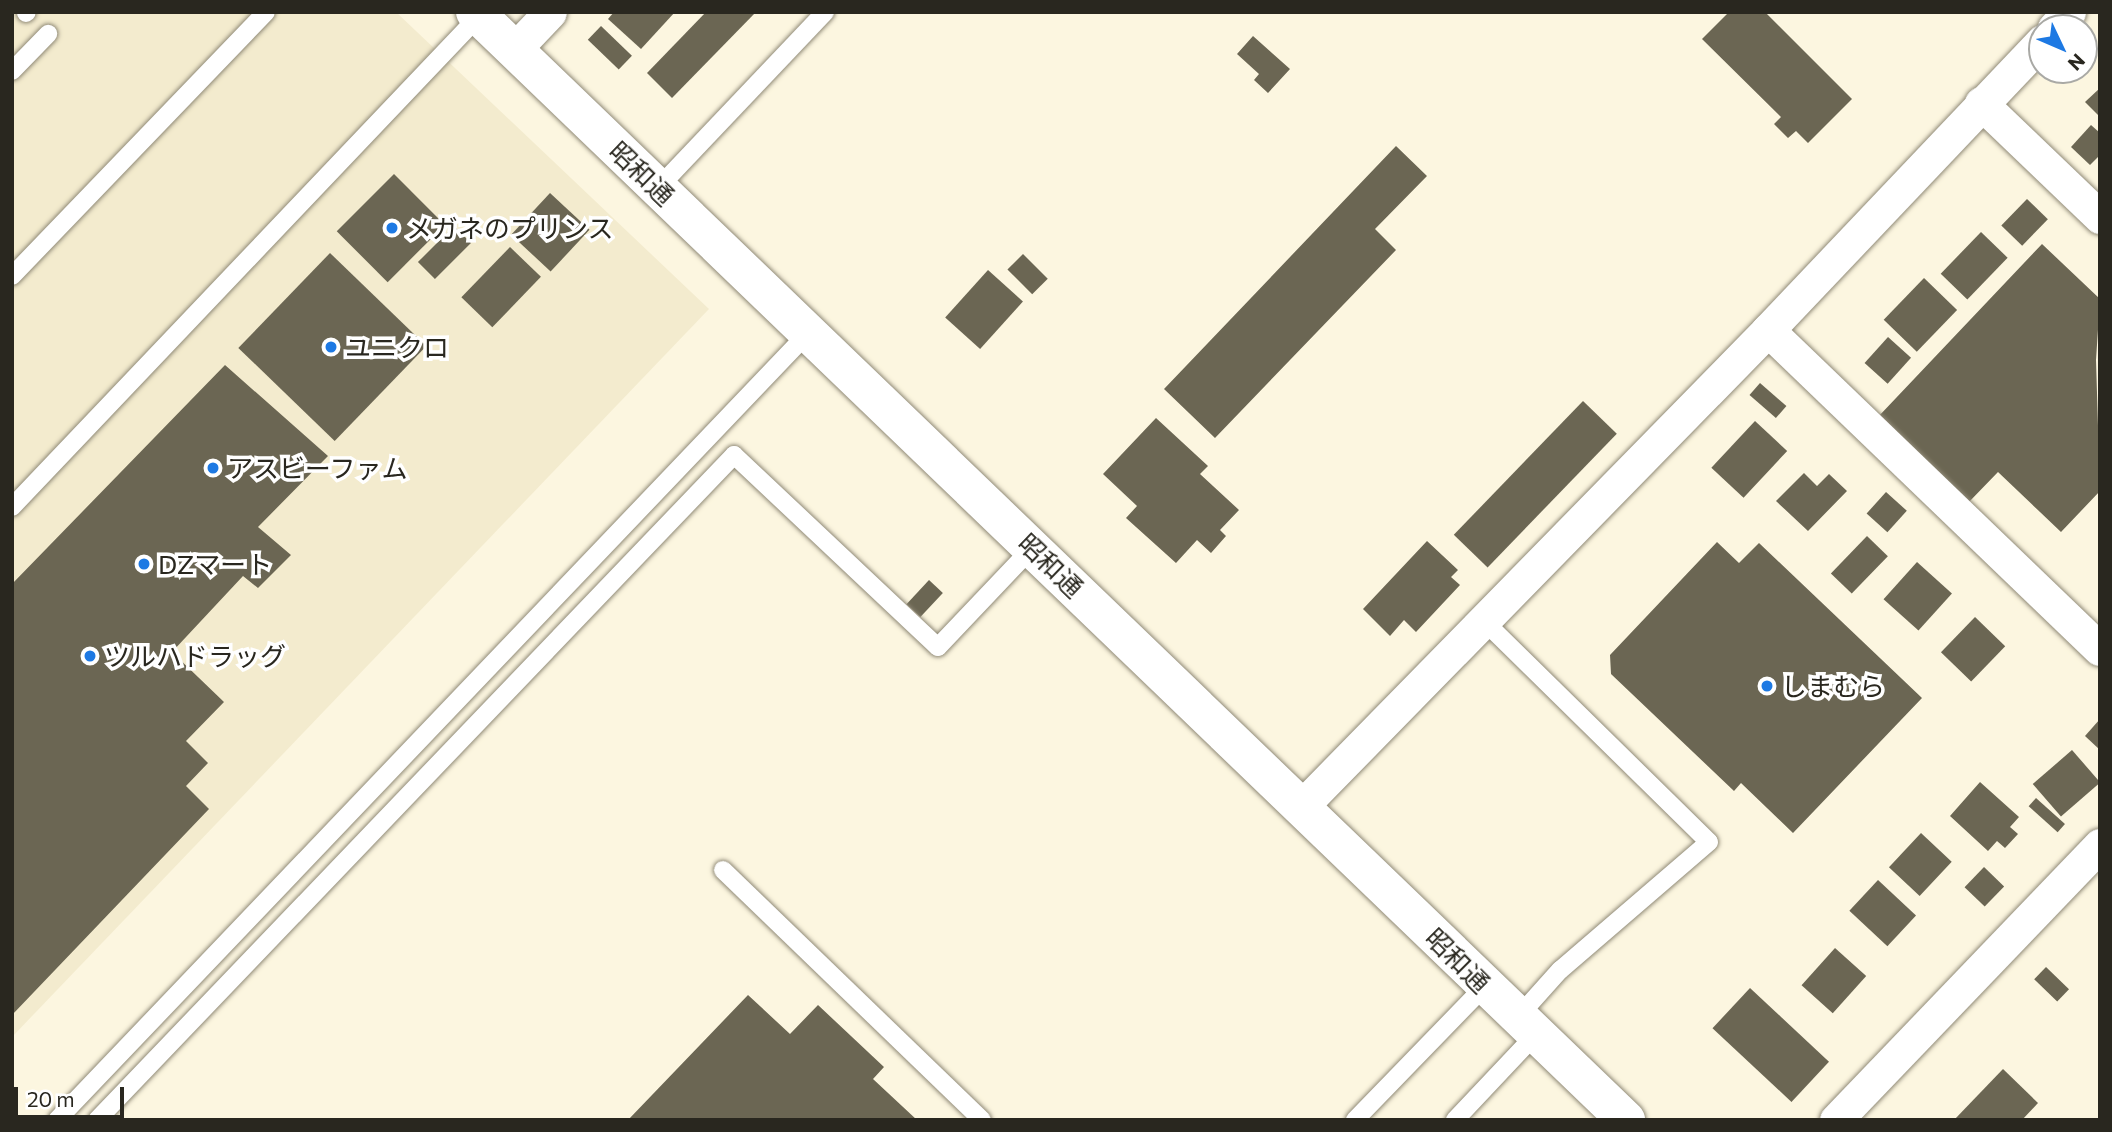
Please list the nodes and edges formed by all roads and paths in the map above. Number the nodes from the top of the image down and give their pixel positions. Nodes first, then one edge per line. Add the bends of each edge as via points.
1 (265, 12) edge
2 (550, 12) edge
3 (825, 12) edge
4 (477, 14) edge
5 (48, 34) dead end
6 (514, 50) junction
7 (2028, 55) edge
8 (12, 71) edge
9 (1981, 103) junction
10 (658, 188) junction
11 (2100, 217) edge
12 (12, 276) edge
13 (1768, 330) junction
14 (809, 332) junction
15 (12, 507) edge
16 (1032, 548) junction
17 (1484, 621) junction
18 (2100, 649) edge
19 (1303, 805) junction
20 (2100, 845) edge
21 (723, 870) dead end
22 (1485, 986) junction
23 (1526, 1027) junction
24 (57, 1120) edge
25 (97, 1120) edge
26 (982, 1120) edge
27 (1355, 1120) edge
28 (1455, 1120) edge
29 (1626, 1120) edge
30 (1836, 1120) edge

1 - 12 lane
2 - 6 street
3 - 10 lane
4 - 6 street, 昭和通
4 - 15 lane
5 - 8 lane
6 - 10 street, 昭和通
7 - 9 street
9 - 11 street
9 - 13 street
10 - 14 street, 昭和通
13 - 17 street
13 - 18 street
14 - 16 street, 昭和通
14 - 24 lane
16 - 19 street, 昭和通
16 - 25 lane via 938,647 734,455
17 - 19 street
17 - 23 lane via 1709,842 1560,970
19 - 22 street, 昭和通
20 - 30 street
21 - 26 lane
22 - 23 street, 昭和通
22 - 27 lane
23 - 28 lane
23 - 29 street, 昭和通

